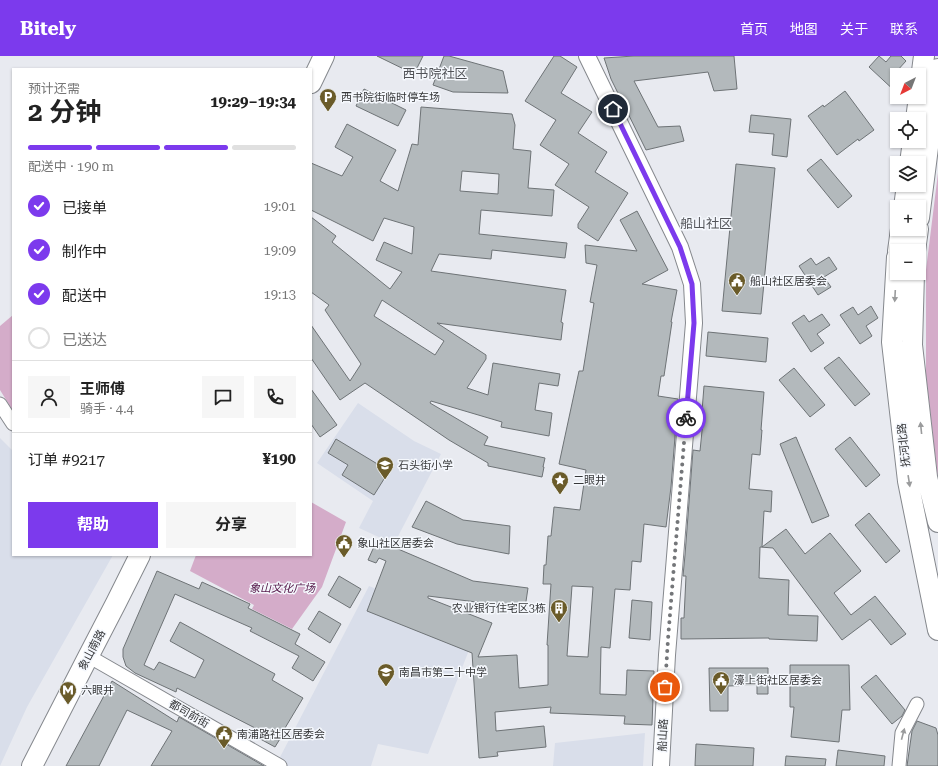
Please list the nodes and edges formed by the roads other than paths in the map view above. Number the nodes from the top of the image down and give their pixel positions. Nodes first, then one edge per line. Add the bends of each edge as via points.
1 (314, 56) edge
2 (324, 56) edge
3 (587, 56) edge
4 (924, 56) edge
5 (308, 68) edge
6 (922, 68) edge
7 (938, 69) edge
8 (312, 81) edge
9 (921, 200) edge
10 (896, 280) edge
11 (914, 280) edge
12 (0, 404) edge
13 (12, 422) edge
14 (938, 522) edge
15 (140, 556) edge
16 (152, 556) edge
17 (938, 630) edge
18 (97, 661) junction
19 (917, 704) dead end
20 (32, 766) edge
21 (44, 766) edge
22 (280, 766) edge
23 (661, 766) edge
24 (899, 766) edge

1 - 5 main road
2 - 8 main road
3 - 23 street, 船山路 via 680,247 692,284 694,323 667,655
4 - 6 main road
7 - 9 main road
10 -> 17 main road, 抚河北路 via 892,342 908,481
14 -> 11 main road, 抚河北路 via 926,477 912,345
12 - 13 street
15 - 20 main road, 象山南路
16 - 18 main road, 象山南路
18 - 21 main road, 象山南路
18 - 22 street, 都司前街
24 -> 19 street via 902,733

